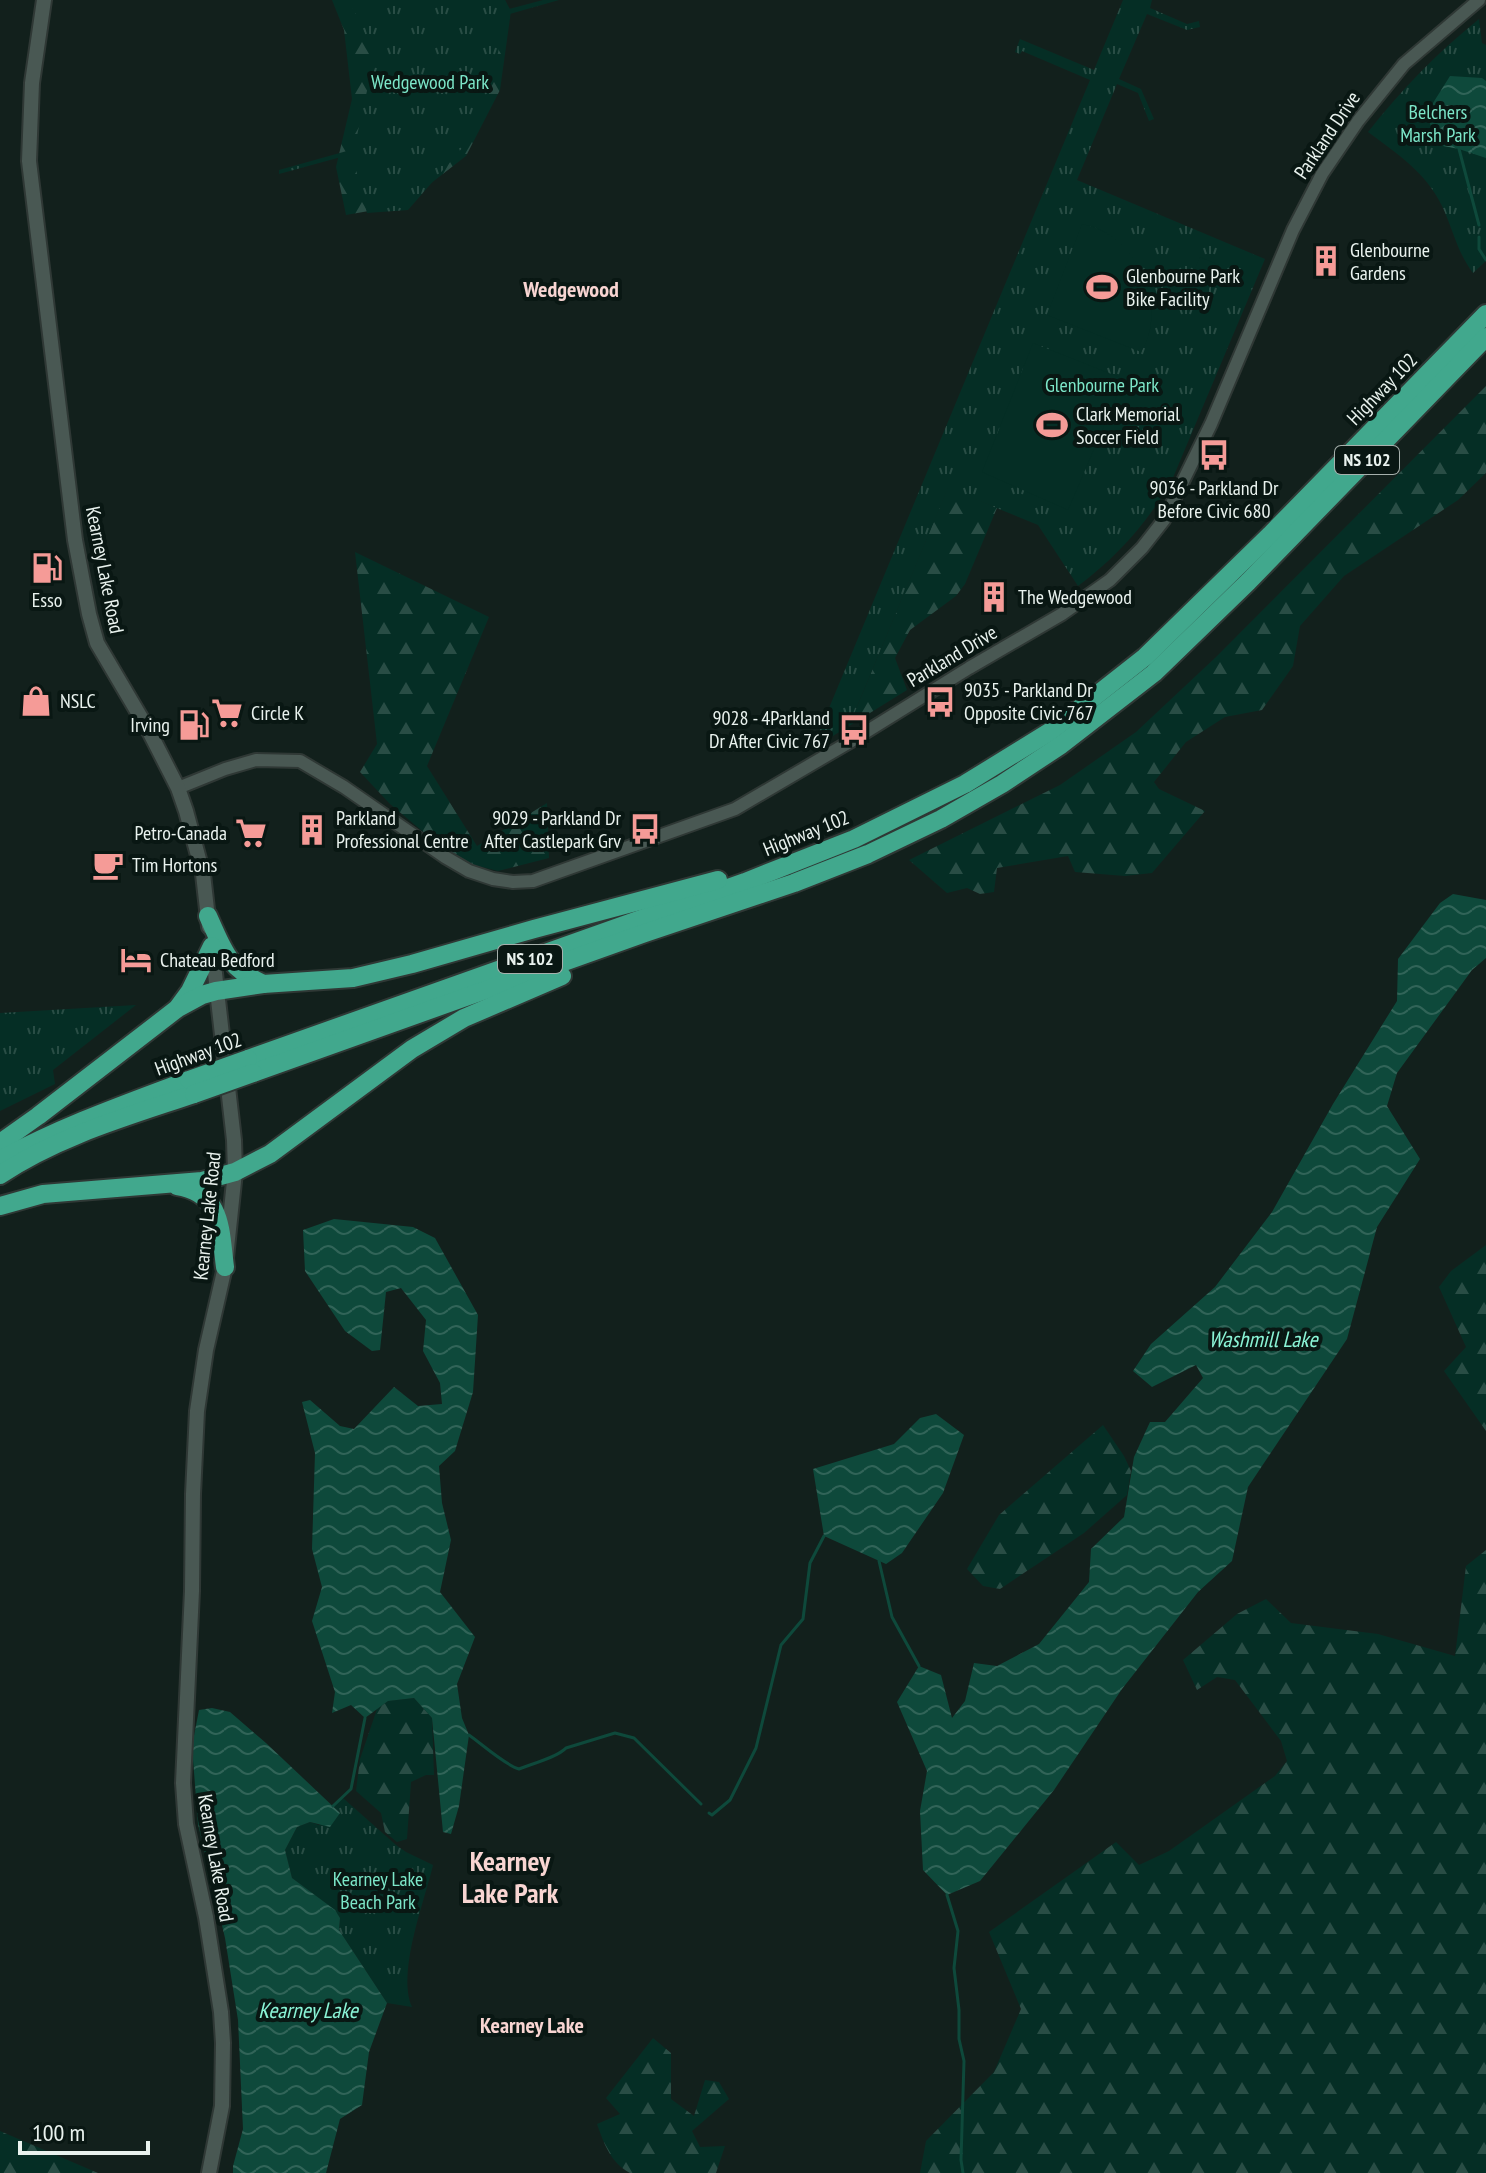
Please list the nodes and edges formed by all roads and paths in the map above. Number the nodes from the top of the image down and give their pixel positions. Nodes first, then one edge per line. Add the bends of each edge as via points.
1 (44, 0) edge
2 (1479, 0) edge
3 (1486, 314) edge
4 (1486, 337) edge
5 (178, 788) junction
6 (811, 855) junction
7 (756, 896) junction
8 (208, 916) junction
9 (212, 946) junction
10 (263, 984) junction
11 (216, 991) junction
12 (178, 1008) junction
13 (250, 1066) junction
14 (192, 1087) junction
15 (0, 1143) edge
16 (0, 1160) edge
17 (235, 1172) junction
18 (0, 1175) edge
19 (166, 1185) junction
20 (0, 1206) edge
21 (225, 1267) junction
22 (209, 2173) edge

1 - 5 main road, Kearney Lake Road via 32,83 29,161 75,540 97,643
2 - 5 street, Parkland Drive via 1404,64 1352,129 1322,174 1276,265 1211,424 1164,520 1110,580 1062,614 735,809 533,881 469,871 300,761 256,760
3 - 6 highway, Highway 102 / NS 102 via 1145,657 1051,731 965,784
4 - 7 highway, Highway 102 / NS 102 via 1154,673 1073,736 941,819 868,854
5 - 8 main road, Kearney Lake Road via 203,874
6 - 10 highway via 353,978
6 - 13 highway, Highway 102 / NS 102
7 - 13 highway, Highway 102 / NS 102
7 - 17 highway via 464,1018 412,1049 270,1154
8 - 9 main road, Kearney Lake Road
8 - 10 highway via 235,967
9 - 11 main road, Kearney Lake Road
9 - 12 highway
10 - 11 highway
11 - 12 highway
11 - 17 main road, Kearney Lake Road
12 - 15 highway
13 - 14 highway, Highway 102 / NS 102, bridge
14 - 16 highway, Highway 102 / NS 102 via 104,1111
14 - 18 highway, Highway 102 / NS 102
17 - 19 highway
17 - 21 main road, Kearney Lake Road
19 - 20 highway via 43,1194
19 - 21 highway via 192,1189 215,1209
21 - 22 main road, Kearney Lake Road via 197,1411 183,1770 186,1824 221,2012 222,2106

